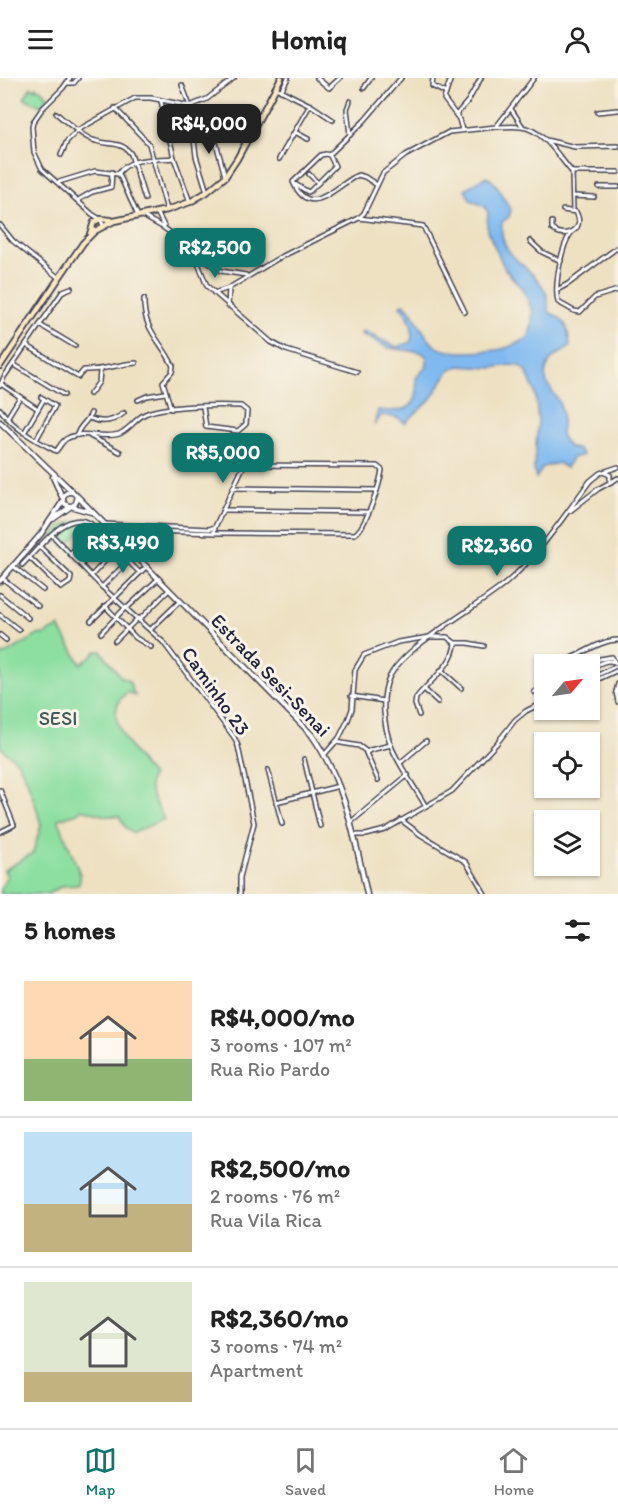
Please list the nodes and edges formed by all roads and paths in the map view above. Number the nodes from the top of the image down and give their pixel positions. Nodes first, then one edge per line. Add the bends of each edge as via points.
1 (70, 78) edge
2 (78, 78) edge
3 (234, 78) edge
4 (281, 78) edge
5 (288, 78) edge
6 (317, 78) edge
7 (340, 78) edge
8 (371, 78) edge
9 (401, 78) edge
10 (433, 78) edge
11 (451, 78) edge
12 (481, 78) edge
13 (534, 78) edge
14 (66, 83) junction
15 (182, 86) dead end
16 (364, 88) dead end
17 (279, 89) junction
18 (446, 93) junction
19 (161, 101) junction
20 (350, 101) dead end
21 (309, 105) junction
22 (190, 106) junction
23 (115, 108) junction
24 (511, 109) junction
25 (618, 110) edge
26 (597, 112) dead end
27 (56, 114) dead end
28 (456, 115) junction
29 (333, 120) dead end
30 (523, 127) junction
31 (212, 128) dead end
32 (496, 128) junction
33 (78, 130) junction
34 (462, 130) junction
35 (295, 132) junction
36 (350, 135) junction
37 (308, 139) dead end
38 (546, 140) junction
39 (618, 146) edge
40 (61, 155) dead end
41 (329, 155) junction
42 (174, 158) junction
43 (154, 159) junction
44 (279, 159) dead end
45 (134, 162) junction
46 (112, 172) junction
47 (572, 172) junction
48 (618, 172) edge
49 (118, 174) junction
50 (309, 174) dead end
51 (225, 177) junction
52 (58, 182) junction
53 (318, 183) junction
54 (293, 184) junction
55 (377, 185) junction
56 (618, 186) edge
57 (599, 187) dead end
58 (207, 192) junction
59 (573, 196) junction
60 (594, 196) dead end
61 (145, 199) dead end
62 (78, 200) junction
63 (190, 202) junction
64 (167, 210) junction
65 (563, 210) dead end
66 (573, 211) junction
67 (157, 212) junction
68 (92, 214) junction
69 (139, 216) junction
70 (359, 218) junction
71 (100, 219) junction
72 (114, 221) junction
73 (94, 222) junction
74 (552, 222) dead end
75 (0, 225) edge
76 (101, 227) junction
77 (164, 228) junction
78 (571, 233) junction
79 (90, 235) junction
80 (530, 241) dead end
81 (618, 247) edge
82 (194, 253) junction
83 (561, 261) junction
84 (248, 276) junction
85 (59, 278) junction
86 (71, 288) dead end
87 (229, 288) junction
88 (557, 290) junction
89 (618, 290) edge
90 (214, 293) junction
91 (144, 299) dead end
92 (228, 306) junction
93 (465, 312) dead end
94 (40, 325) junction
95 (15, 344) junction
96 (26, 345) junction
97 (75, 346) dead end
98 (22, 350) junction
99 (136, 363) dead end
100 (13, 364) junction
101 (0, 366) edge
102 (100, 371) junction
103 (357, 372) dead end
104 (0, 385) edge
105 (165, 393) junction
106 (90, 394) dead end
107 (64, 395) dead end
108 (20, 397) junction
109 (138, 400) dead end
110 (203, 407) junction
111 (0, 409) edge
112 (38, 409) junction
113 (171, 409) junction
114 (91, 413) dead end
115 (124, 413) dead end
116 (7, 418) junction
117 (89, 418) junction
118 (0, 422) edge
119 (24, 433) junction
120 (77, 435) junction
121 (88, 435) junction
122 (36, 440) junction
123 (120, 452) dead end
124 (618, 467) edge
125 (50, 471) junction
126 (603, 472) junction
127 (593, 478) junction
128 (618, 478) edge
129 (609, 483) junction
130 (233, 488) junction
131 (600, 488) junction
132 (377, 490) junction
133 (74, 494) junction
134 (63, 500) junction
135 (70, 506) junction
136 (224, 510) junction
137 (92, 512) junction
138 (368, 512) junction
139 (564, 516) junction
140 (52, 519) junction
141 (104, 524) junction
142 (215, 526) junction
143 (95, 529) junction
144 (110, 530) junction
145 (121, 530) junction
146 (214, 533) junction
147 (41, 534) junction
148 (52, 535) junction
149 (117, 538) junction
150 (105, 539) junction
151 (40, 547) junction
152 (116, 549) junction
153 (70, 554) junction
154 (30, 558) junction
155 (128, 561) junction
156 (22, 565) dead end
157 (81, 565) junction
158 (13, 566) junction
159 (146, 567) junction
160 (140, 573) junction
161 (92, 576) junction
162 (158, 579) junction
163 (1, 580) edge
164 (102, 587) junction
165 (43, 590) dead end
166 (169, 590) junction
167 (0, 595) edge
168 (114, 597) junction
169 (180, 601) junction
170 (38, 606) dead end
171 (105, 606) junction
172 (127, 607) junction
173 (0, 615) edge
174 (117, 617) junction
175 (28, 618) dead end
176 (139, 619) junction
177 (91, 621) dead end
178 (127, 628) junction
179 (19, 630) dead end
180 (150, 630) junction
181 (101, 633) dead end
182 (0, 635) edge
183 (430, 637) junction
184 (6, 640) dead end
185 (618, 640) edge
186 (115, 641) dead end
187 (455, 643) junction
188 (484, 646) dead end
189 (151, 647) dead end
190 (584, 654) edge
191 (600, 659) edge
192 (600, 664) edge
193 (617, 664) edge
194 (441, 670) junction
195 (618, 670) edge
196 (600, 675) edge
197 (600, 677) edge
198 (618, 684) edge
199 (461, 688) dead end
200 (424, 689) junction
201 (617, 692) edge
202 (351, 696) junction
203 (384, 701) junction
204 (438, 702) dead end
205 (618, 702) edge
206 (534, 706) edge
207 (419, 715) dead end
208 (426, 741) dead end
209 (336, 742) junction
210 (391, 745) junction
211 (367, 752) junction
212 (325, 754) junction
213 (304, 759) dead end
214 (400, 763) junction
215 (268, 770) dead end
216 (408, 775) junction
217 (378, 780) dead end
218 (340, 786) junction
219 (0, 790) edge
220 (313, 793) junction
221 (276, 802) junction
222 (425, 805) junction
223 (401, 820) junction
224 (351, 822) junction
225 (282, 824) dead end
226 (320, 826) dead end
227 (0, 832) edge
228 (353, 835) junction
229 (240, 894) edge
230 (367, 894) edge
231 (485, 894) edge

1 - 14 street
2 - 14 street via 74,83
3 - 22 street via 207,99
4 - 17 main road
5 - 17 street
6 - 7 street via 329,88
8 - 16 street
9 - 36 street
10 - 18 street via 432,86
11 - 18 street
12 - 28 street
13 - 24 street
14 - 52 street via 38,114 32,127 37,159 42,169
15 - 22 street
17 - 21 street
17 - 51 main road
18 - 28 street via 444,99
19 - 22 street
19 - 23 street via 137,98
19 - 42 street
20 - 36 street
21 - 29 street
21 - 35 street
22 - 58 street via 196,156
23 - 33 street
23 - 43 street via 147,140
24 - 30 street
24 - 32 street
25 - 26 street
27 - 33 street
28 - 34 street
30 - 32 street
30 - 38 street
31 - 51 street
32 - 34 street
33 - 40 street
33 - 45 street via 94,141 125,147
34 - 55 street via 445,133 406,155 386,169
35 - 37 street
35 - 44 street
36 - 41 street
38 - 39 street via 574,147
38 - 47 street
41 - 53 street via 336,166
41 - 54 street via 321,155
42 - 43 street
42 - 63 street
43 - 45 street
43 - 64 street
45 - 49 street
45 - 61 street
46 - 49 street
46 - 52 street via 94,171
46 - 62 street via 111,187
47 - 48 street
47 - 59 street
49 - 69 street
50 - 53 street
51 - 58 main road
52 - 62 street
53 - 54 street via 309,192
54 - 55 street via 312,200 321,199 358,176
55 - 70 street
56 - 57 street
58 - 63 main road
59 - 60 street
59 - 66 street
62 - 68 street
63 - 64 main road
64 - 67 main road
65 - 66 street
66 - 78 street via 579,220
67 - 69 main road
67 - 77 street
68 - 71 street
68 - 73 street
69 - 72 main road
69 - 77 street
70 - 84 street
70 - 93 street via 423,226
71 - 72 main road
71 - 73 main road
71 - 76 street
72 - 76 main road
73 - 76 street
73 - 79 main road
74 - 78 street via 556,232
75 - 85 street via 13,241
76 - 79 main road
77 - 82 street
78 - 83 street
79 - 85 main road
80 - 83 street
81 - 88 street
82 - 84 street via 221,271
82 - 90 street via 203,279
83 - 88 street
84 - 87 street
85 - 95 main road
86 - 94 street via 63,291
87 - 90 street
87 - 92 street
88 - 89 street via 561,304 580,312 596,297
90 - 92 street
91 - 105 street via 146,322 173,366 163,380
92 - 103 street via 275,345
94 - 96 street
94 - 97 street
95 - 98 street
95 - 101 main road
96 - 98 street
96 - 102 street via 78,377 84,370
98 - 100 street
99 - 102 street
100 - 104 street
100 - 107 street
102 - 106 street via 99,382
104 - 108 street
105 - 109 street
105 - 113 street
108 - 112 street
108 - 116 street
110 - 110 street via 240,406 247,411 244,427 235,431 206,427
110 - 113 street
111 - 116 street
112 - 119 street
112 - 122 street via 43,398 55,406
113 - 121 street via 146,414 118,434
114 - 117 street
115 - 117 street via 111,421
116 - 119 street
117 - 120 street
118 - 125 street, Estrada Sesi-Senai
119 - 122 street
120 - 121 street
120 - 122 street via 65,440 56,451
121 - 123 street
124 - 126 street
125 - 133 street, Estrada Sesi-Senai
125 - 134 street, Estrada Sesi-Senai
126 - 127 street
126 - 129 street via 610,475
127 - 131 street via 594,486
127 - 139 street
128 - 129 street
129 - 131 street
130 - 132 street
130 - 132 street via 243,466 248,465 353,466 381,469
130 - 136 street
131 - 139 street
132 - 138 street
133 - 134 street via 66,493
133 - 135 street via 76,503
133 - 137 street, Estrada Sesi-Senai
134 - 135 street
134 - 140 street
135 - 137 street, Estrada Sesi-Senai
135 - 140 street
136 - 138 street
136 - 142 street
137 - 141 street, Estrada Sesi-Senai
138 - 146 street via 355,534
139 - 183 street via 507,583
140 - 147 street
141 - 142 street via 209,529
141 - 144 street, Estrada Sesi-Senai
142 - 146 street
143 - 148 street via 77,519
143 - 150 street
143 - 153 street
144 - 145 street
144 - 149 street, Estrada Sesi-Senai
145 - 146 street
145 - 149 street
147 - 151 street
147 - 158 street
148 - 151 street
148 - 153 street, Caminho 23
149 - 159 street, Estrada Sesi-Senai
150 - 152 street
150 - 157 street
151 - 154 street
151 - 154 street via 71,577 70,582 60,587
152 - 155 street
152 - 161 street
153 - 157 street, Caminho 23
154 - 156 street
155 - 160 street
155 - 164 street
157 - 161 street, Caminho 23
158 - 163 street
158 - 165 street
159 - 160 street
159 - 162 street, Estrada Sesi-Senai
160 - 168 street
161 - 164 street, Caminho 23
162 - 166 street, Estrada Sesi-Senai
162 - 172 street
163 - 170 street
164 - 168 street, Caminho 23
166 - 169 street, Estrada Sesi-Senai
166 - 176 street
167 - 175 street
168 - 171 street
168 - 172 street, Caminho 23
169 - 180 street
169 - 212 street, Estrada Sesi-Senai via 305,727
171 - 174 street
171 - 177 street
172 - 174 street
172 - 176 street, Caminho 23
173 - 179 street
174 - 178 street
174 - 181 street
176 - 178 street
176 - 180 street, Caminho 23
178 - 186 street
178 - 189 street
180 - 229 street, Caminho 23 via 210,703 238,746 254,823 240,877
182 - 184 street
183 - 187 street via 447,637
183 - 202 street via 398,642 364,655 355,670
183 - 203 street via 394,668
185 - 190 street
187 - 188 street
187 - 194 street via 452,657
191 - 193 street via 612,657
192 - 193 street
193 - 196 street
194 - 199 street
194 - 200 street
195 - 197 street
198 - 201 street
200 - 204 street
200 - 207 street via 415,701
201 - 205 street
202 - 203 street
202 - 209 street via 351,712
203 - 210 street
206 - 222 street via 515,720 457,787
208 - 214 street
209 - 211 street via 359,746
209 - 212 street
210 - 211 street
210 - 214 street
211 - 217 street
212 - 218 street, Estrada Sesi-Senai
213 - 220 street
214 - 216 street
215 - 221 street
216 - 222 street
216 - 224 street
218 - 220 street
218 - 224 street, Estrada Sesi-Senai
219 - 227 street via 14,821 13,826
220 - 221 street
220 - 226 street
221 - 225 street
222 - 223 street
223 - 228 street via 378,833
223 - 231 street via 469,864
224 - 228 street, Estrada Sesi-Senai
228 - 230 street, Estrada Sesi-Senai

